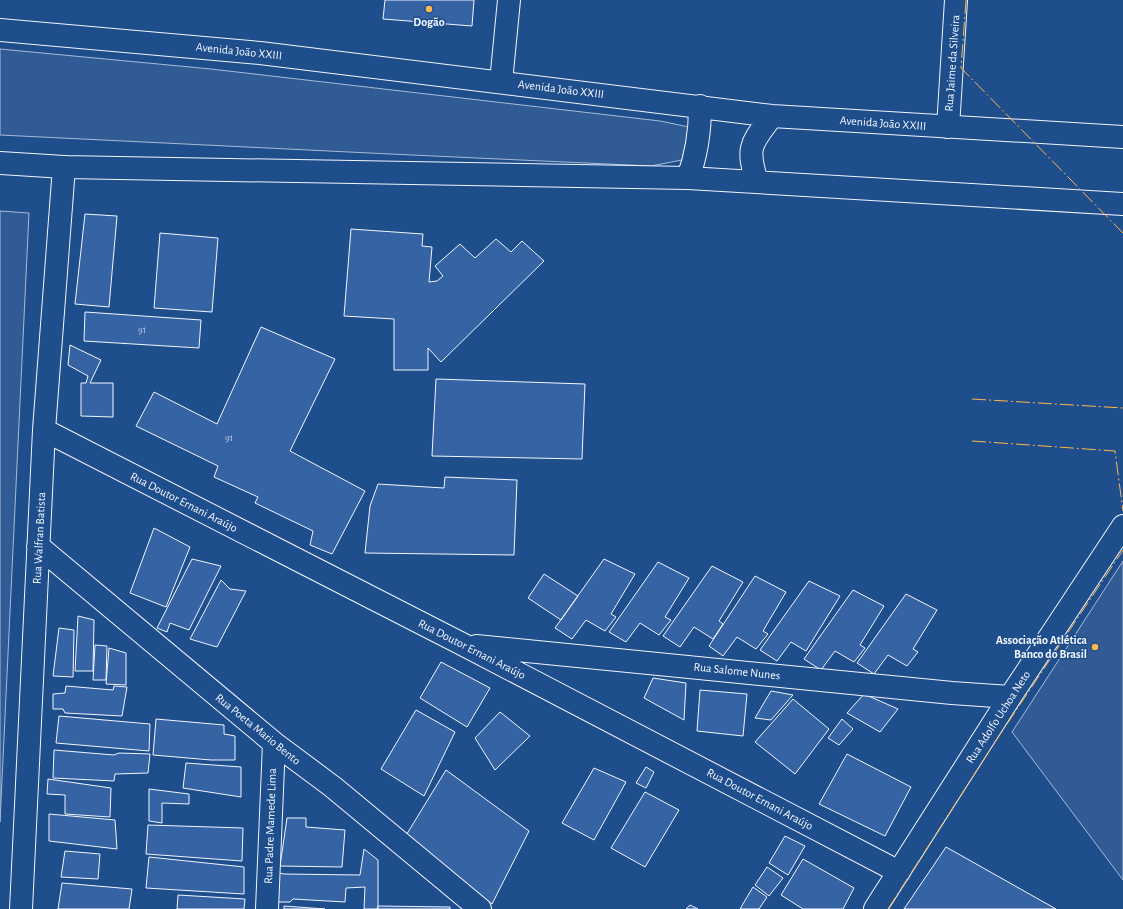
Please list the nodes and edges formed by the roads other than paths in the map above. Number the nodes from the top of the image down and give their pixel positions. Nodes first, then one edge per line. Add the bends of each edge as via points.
1 (509, 0) edge
2 (956, 0) edge
3 (0, 30) edge
4 (501, 82) junction
5 (700, 106) junction
6 (772, 116) junction
7 (948, 127) junction
8 (1123, 137) edge
9 (0, 162) edge
10 (64, 167) junction
11 (688, 178) junction
12 (757, 182) junction
13 (1123, 204) edge
14 (44, 430) junction
15 (1123, 526) edge
16 (38, 546) junction
17 (464, 644) junction
18 (1010, 697) junction
19 (274, 743) junction
20 (899, 872) junction
21 (21, 909) edge
22 (267, 909) edge
23 (480, 909) edge
24 (875, 909) edge

1 - 4 street
2 - 7 street, Rua Jaime da Silveira
3 - 4 street, Avenida João XXIII via 260,53
4 - 5 street, Avenida João XXIII
5 - 6 street, Avenida João XXIII
5 - 11 street via 698,138
6 - 7 street, Avenida João XXIII
6 - 12 street via 751,147 752,168
7 - 8 street, Avenida João XXIII
9 - 10 street
10 - 11 street
10 - 14 street, Rua Walfran Batista
11 - 12 street
12 - 13 street
14 - 16 street, Rua Walfran Batista
14 - 17 street, Rua Doutor Ernani Araújo
15 - 18 street, Rua Adolfo Uchoa Neto
16 - 19 street, Rua Poeta Mario Bento
16 - 21 street, Rua Walfran Batista
17 - 18 street, Rua Salome Nunes
17 - 20 street, Rua Doutor Ernani Araújo
18 - 20 street, Rua Adolfo Uchoa Neto
19 - 22 street, Rua Padre Mamede Lima
19 - 23 street, Rua Poeta Mario Bento via 333,787
20 - 24 street, Rua Adolfo Uchoa Neto

